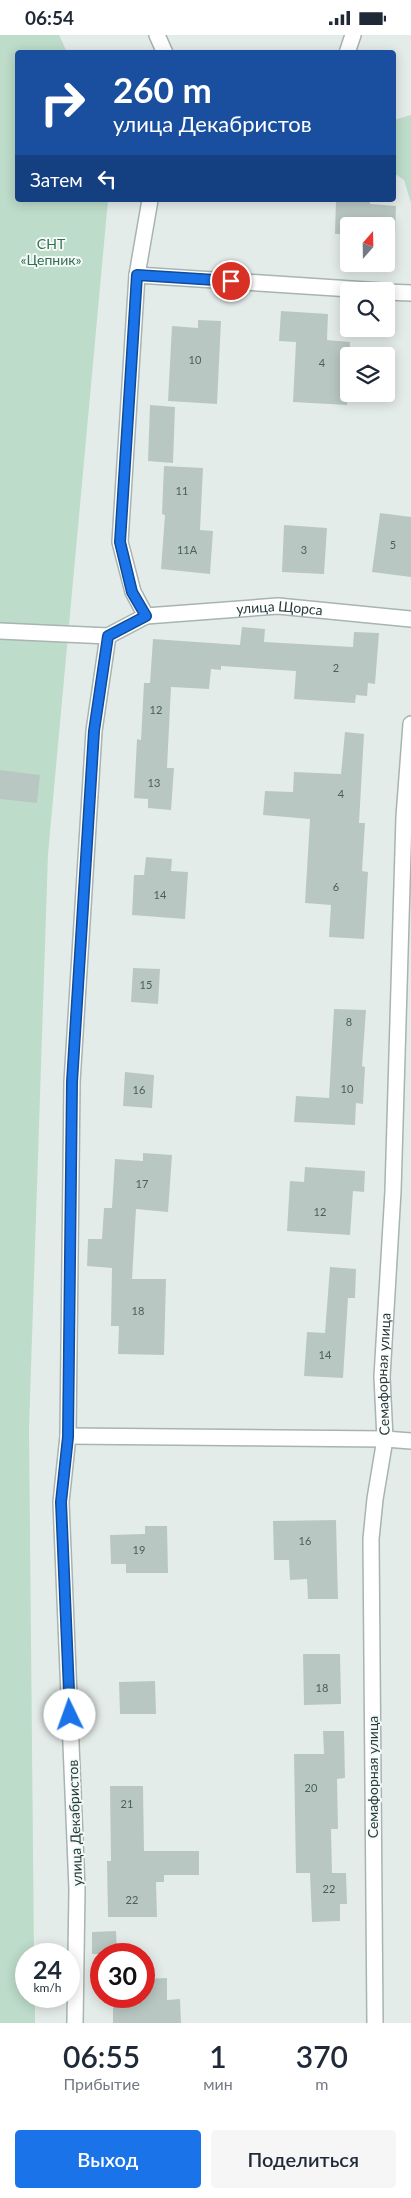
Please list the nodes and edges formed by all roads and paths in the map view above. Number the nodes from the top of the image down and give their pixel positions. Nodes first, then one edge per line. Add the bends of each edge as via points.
1 (157, 35) edge
2 (353, 35) edge
3 (164, 50) edge
4 (349, 50) edge
5 (150, 202) edge
6 (137, 275) junction
7 (340, 288) edge
8 (395, 292) edge
9 (411, 293) edge
10 (146, 616) junction
11 (411, 619) edge
12 (0, 631) edge
13 (108, 636) junction
14 (411, 724) edge
15 (68, 1437) junction
16 (385, 1439) junction
17 (411, 1441) edge
18 (75, 2023) edge
19 (375, 2023) edge

1 - 3 street
2 - 4 street
5 - 6 street
6 - 7 street
6 - 10 street via 120,542 132,592
8 - 9 street
10 - 11 street, улица Щорса via 278,606
10 - 13 street
12 - 13 street
13 - 15 street, улица Декабристов via 94,731 72,1082
14 - 16 street, Семафорная улица via 404,817 393,1191 382,1377
15 - 16 street
15 - 18 street, улица Декабристов via 61,1502 78,1889
16 - 17 street
16 - 19 street, Семафорная улица via 371,1539

